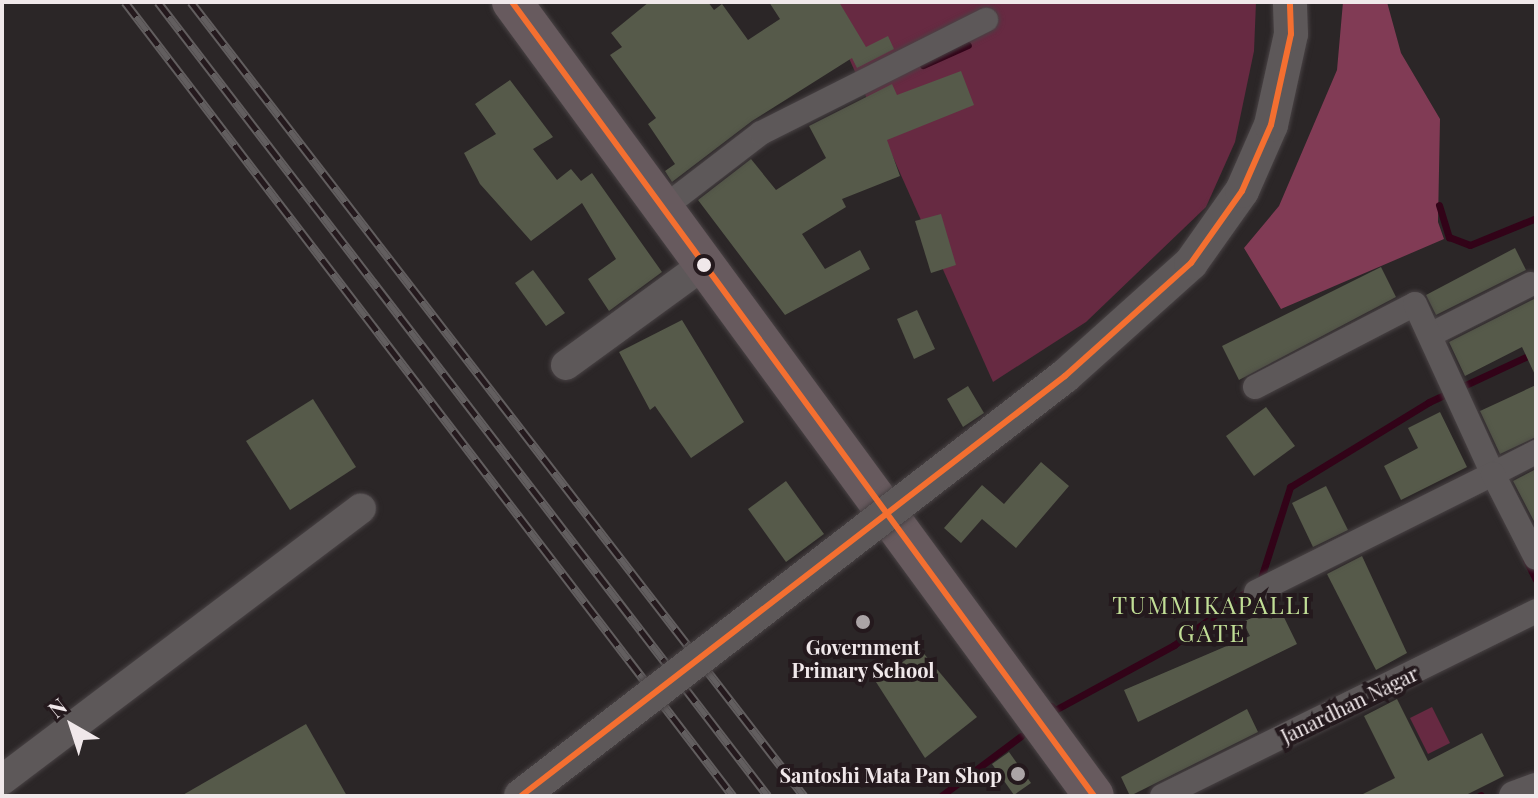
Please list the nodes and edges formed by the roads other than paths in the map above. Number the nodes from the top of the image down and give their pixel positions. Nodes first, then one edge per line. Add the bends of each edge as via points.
1 (512, 2) edge
2 (1290, 2) edge
3 (986, 20) dead end
4 (662, 209) junction
5 (703, 265) junction
6 (1531, 284) dead end
7 (1430, 335) junction
8 (566, 365) dead end
9 (1255, 387) dead end
10 (1536, 452) edge
11 (1493, 474) junction
12 (361, 508) dead end
13 (1536, 558) edge
14 (1256, 592) dead end
15 (1536, 611) edge
16 (2, 780) edge
17 (1536, 788) edge
18 (521, 796) edge
19 (1094, 796) edge
20 (1162, 796) edge
21 (1514, 796) edge

1 - 4 highway
2 - 18 main road, bridge via 1291,34 1271,125 1242,191 1191,263 1065,376
3 - 4 street via 761,133
4 - 5 highway
5 - 8 street
5 - 19 highway
6 - 7 street
7 - 9 street via 1415,304
7 - 11 street
10 - 11 street
11 - 13 street
11 - 14 street
12 - 16 street
15 - 20 street, Janardhan Nagar
17 - 21 street

